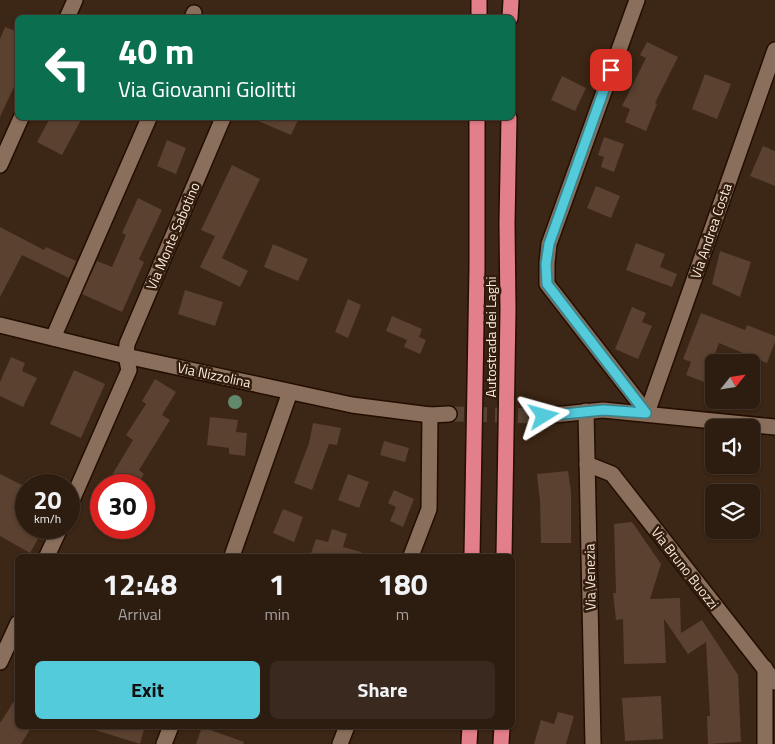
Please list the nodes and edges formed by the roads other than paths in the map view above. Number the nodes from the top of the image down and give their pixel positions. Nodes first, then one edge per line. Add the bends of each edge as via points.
1 (75, 0) edge
2 (479, 0) edge
3 (511, 0) edge
4 (637, 0) edge
5 (68, 15) edge
6 (479, 15) edge
7 (510, 15) edge
8 (775, 50) edge
9 (21, 120) edge
10 (148, 120) edge
11 (222, 120) edge
12 (477, 120) edge
13 (509, 120) edge
14 (0, 165) edge
15 (1, 328) edge
16 (53, 338) junction
17 (126, 356) junction
18 (290, 392) junction
19 (586, 411) junction
20 (646, 413) junction
21 (449, 414) tunnel mouth
22 (430, 415) junction
23 (544, 416) tunnel mouth
24 (775, 427) edge
25 (587, 464) junction
26 (80, 482) edge
27 (55, 539) edge
28 (48, 554) edge
29 (233, 554) edge
30 (412, 554) edge
31 (472, 554) edge
32 (504, 554) edge
33 (15, 630) edge
34 (0, 662) edge
35 (765, 668) junction
36 (775, 682) edge
37 (170, 729) edge
38 (346, 729) edge
39 (470, 729) edge
40 (502, 729) edge
41 (164, 744) edge
42 (340, 744) edge
43 (469, 744) edge
44 (501, 744) edge
45 (593, 744) edge
46 (765, 744) edge

1 - 5 street
2 - 6 highway
3 - 7 highway
4 - 20 street via 549,244 546,264 547,284
8 - 20 street, Via Andrea Costa
9 - 14 street
10 - 16 street
11 - 17 street, Via Monte Sabotino via 127,344
12 - 31 highway, Autostrada dei Laghi
13 - 32 highway, Autostrada dei Laghi
15 - 16 street, Via Nizzolina
16 - 17 street, Via Nizzolina
17 - 18 street, Via Nizzolina
17 - 26 street, Via Monte Sabotino via 129,370
18 - 22 street, Via Nizzolina via 352,405
18 - 29 street
19 - 20 street
19 - 23 street
19 - 25 street, Via Venezia
20 - 24 street
21 - 22 street, Via Nizzolina
22 - 30 street via 430,509
25 - 35 street, Via Bruno Buozzi via 612,474
25 - 45 street, Via Venezia
27 - 28 street
33 - 34 street
35 - 36 street, Via Bruno Buozzi
35 - 46 street
37 - 41 street
38 - 42 street
39 - 43 highway
40 - 44 highway

